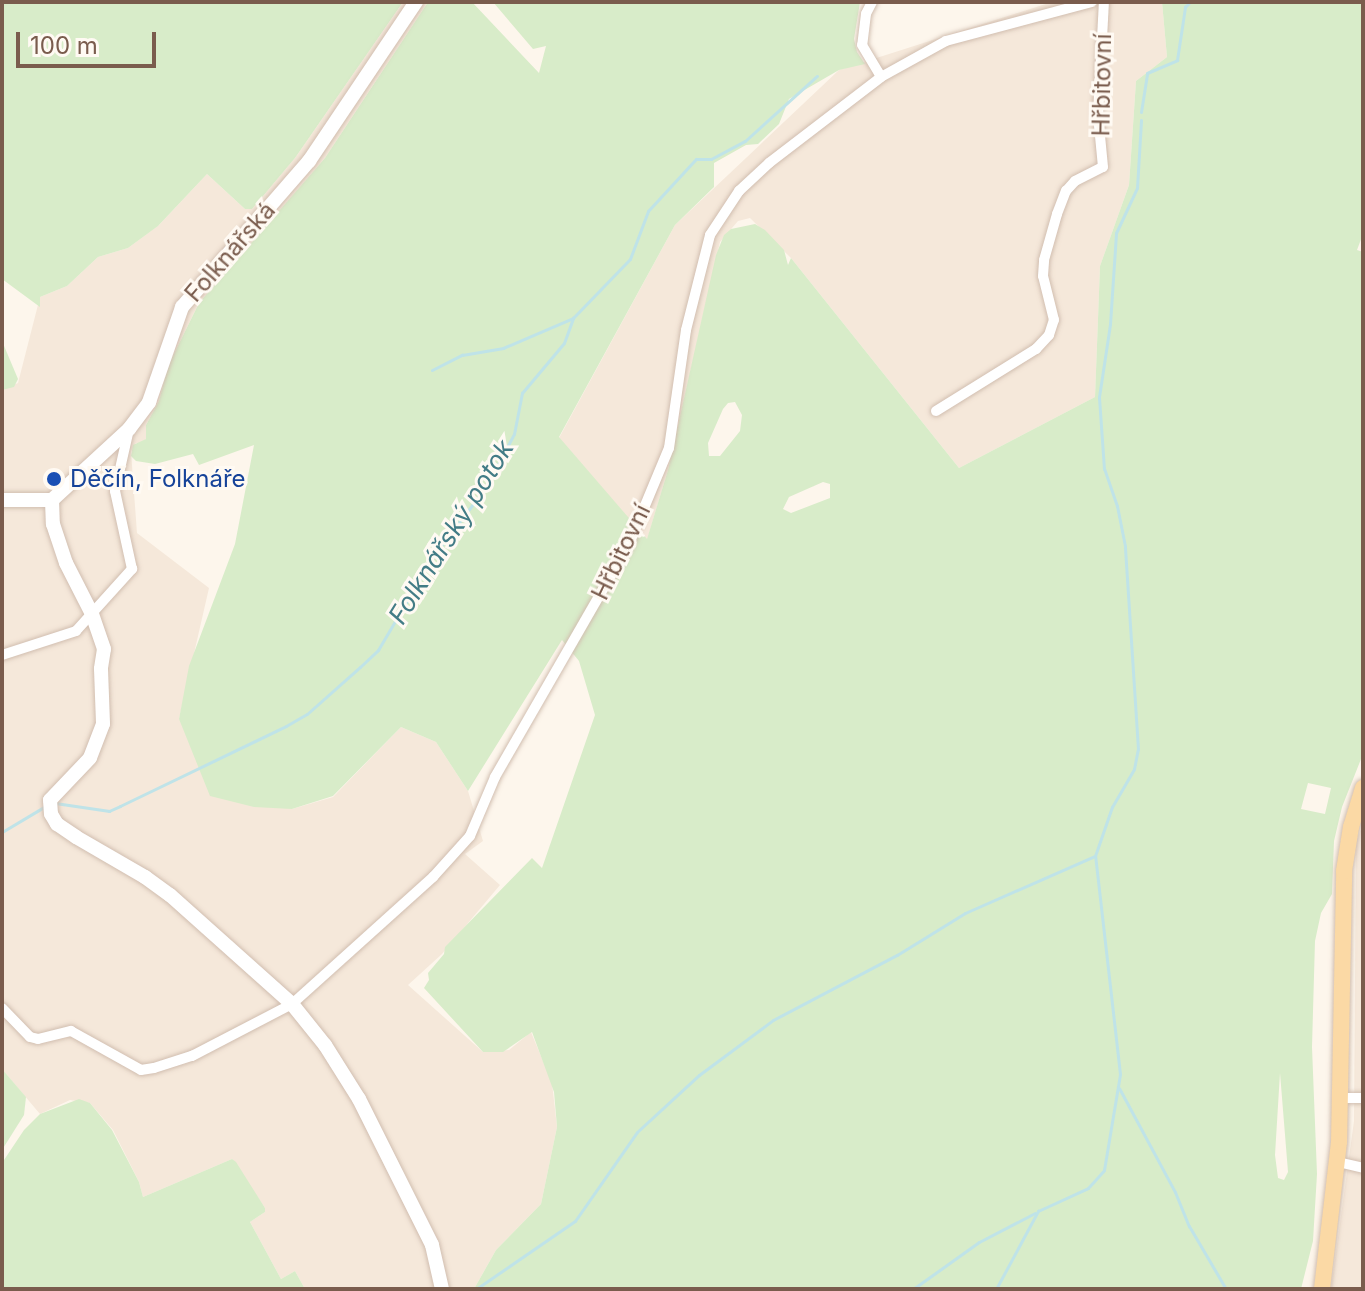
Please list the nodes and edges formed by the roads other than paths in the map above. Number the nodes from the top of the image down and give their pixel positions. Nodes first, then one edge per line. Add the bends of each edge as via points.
1 (416, 2) edge
2 (872, 2) edge
3 (1092, 2) edge
4 (1104, 2) edge
5 (881, 77) junction
6 (936, 411) dead end
7 (129, 429) junction
8 (2, 500) edge
9 (52, 500) junction
10 (92, 614) junction
11 (76, 631) junction
12 (98, 634) junction
13 (2, 655) edge
14 (1363, 788) edge
15 (292, 1004) junction
16 (2, 1008) edge
17 (1341, 1098) junction
18 (1363, 1098) edge
19 (1338, 1162) junction
20 (1363, 1168) edge
21 (442, 1289) edge
22 (1322, 1289) edge

1 - 7 street, Folknářská via 309,161 182,307 149,402
2 - 5 street via 862,45
3 - 5 street, Hřbitovní via 946,41
4 - 6 street, Hřbitovní via 1098,115 1103,167 1075,181 1057,214 1044,260 1054,320 1049,335 1036,349
5 - 15 street, Hřbitovní via 769,163 739,191 710,235 686,330 669,448 629,544 495,777 470,836 433,877
7 - 9 street, Folknářská
7 - 10 street via 115,491 132,569
8 - 9 street
9 - 10 street via 53,524 66,563
10 - 11 street
10 - 12 street
11 - 12 street
11 - 13 street
12 - 15 street via 104,649 103,724 90,758 50,800 51,814 76,837 170,895
14 - 17 main road via 1344,871
15 - 16 street, Hřbitovní via 192,1056 141,1070 71,1031 30,1037
15 - 21 street via 359,1099 432,1245
17 - 18 street
17 - 19 main road
19 - 20 street
19 - 22 main road

